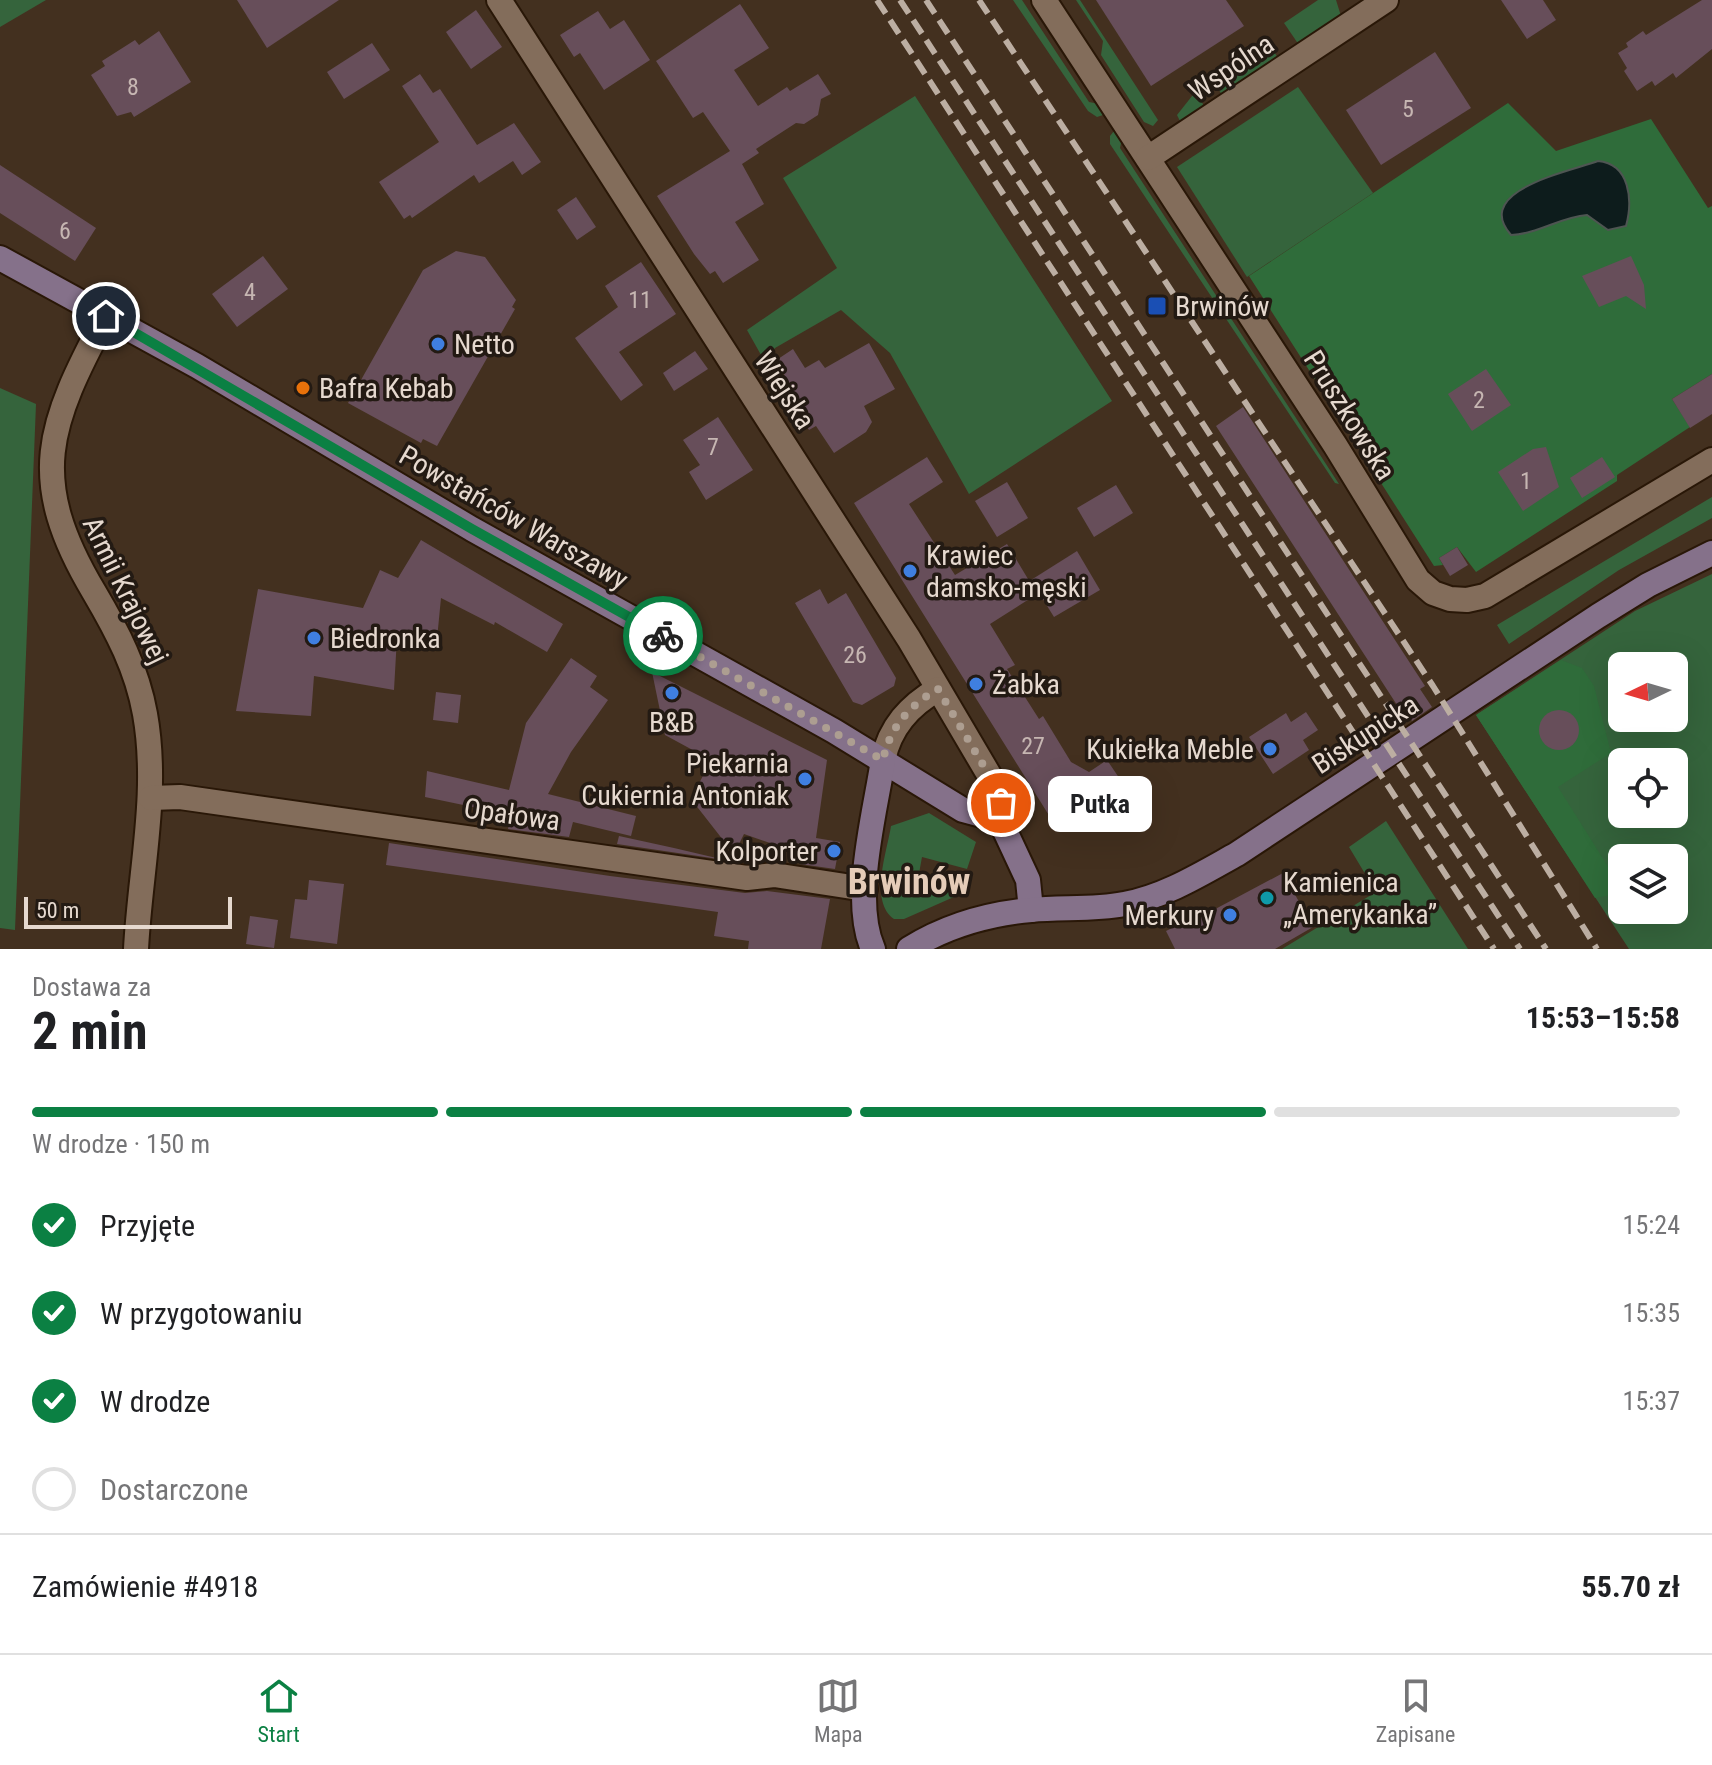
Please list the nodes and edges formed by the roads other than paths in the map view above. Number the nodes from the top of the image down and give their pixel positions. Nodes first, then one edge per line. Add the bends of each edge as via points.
1 (499, 0) edge
2 (1044, 0) edge
3 (1386, 0) edge
4 (1148, 158) junction
5 (0, 258) edge
6 (106, 316) junction
7 (1712, 460) edge
8 (1712, 553) edge
9 (938, 689) junction
10 (883, 760) junction
11 (151, 798) junction
12 (1000, 820) junction
13 (865, 889) junction
14 (1031, 910) junction
15 (936, 941) edge
16 (136, 949) edge
17 (873, 949) edge
18 (909, 949) edge

1 - 9 street, Wiejska
2 - 4 street, Pruszkowska
3 - 4 street, Wspólna
4 - 7 street, Pruszkowska via 1418,580 1433,593 1460,600 1485,596
5 - 6 street, Powstańców Warszawy
6 - 10 street, Powstańców Warszawy
6 - 11 street, Armii Krajowej via 64,399 53,451 53,495 68,546 120,636 138,681 151,757
8 - 14 street, Biskupicka via 1598,616 1192,879 1124,904
9 - 10 street via 899,721
9 - 12 street, Wiejska via 995,785
10 - 12 street, Powstańców Warszawy via 963,810
10 - 13 street
11 - 13 street, Opałowa via 180,797 747,878 774,875
11 - 16 street, Armii Krajowej
12 - 14 street via 1028,880
13 - 17 street via 866,929
14 - 15 street, Biskupicka via 986,917
15 - 18 street, Biskupicka

